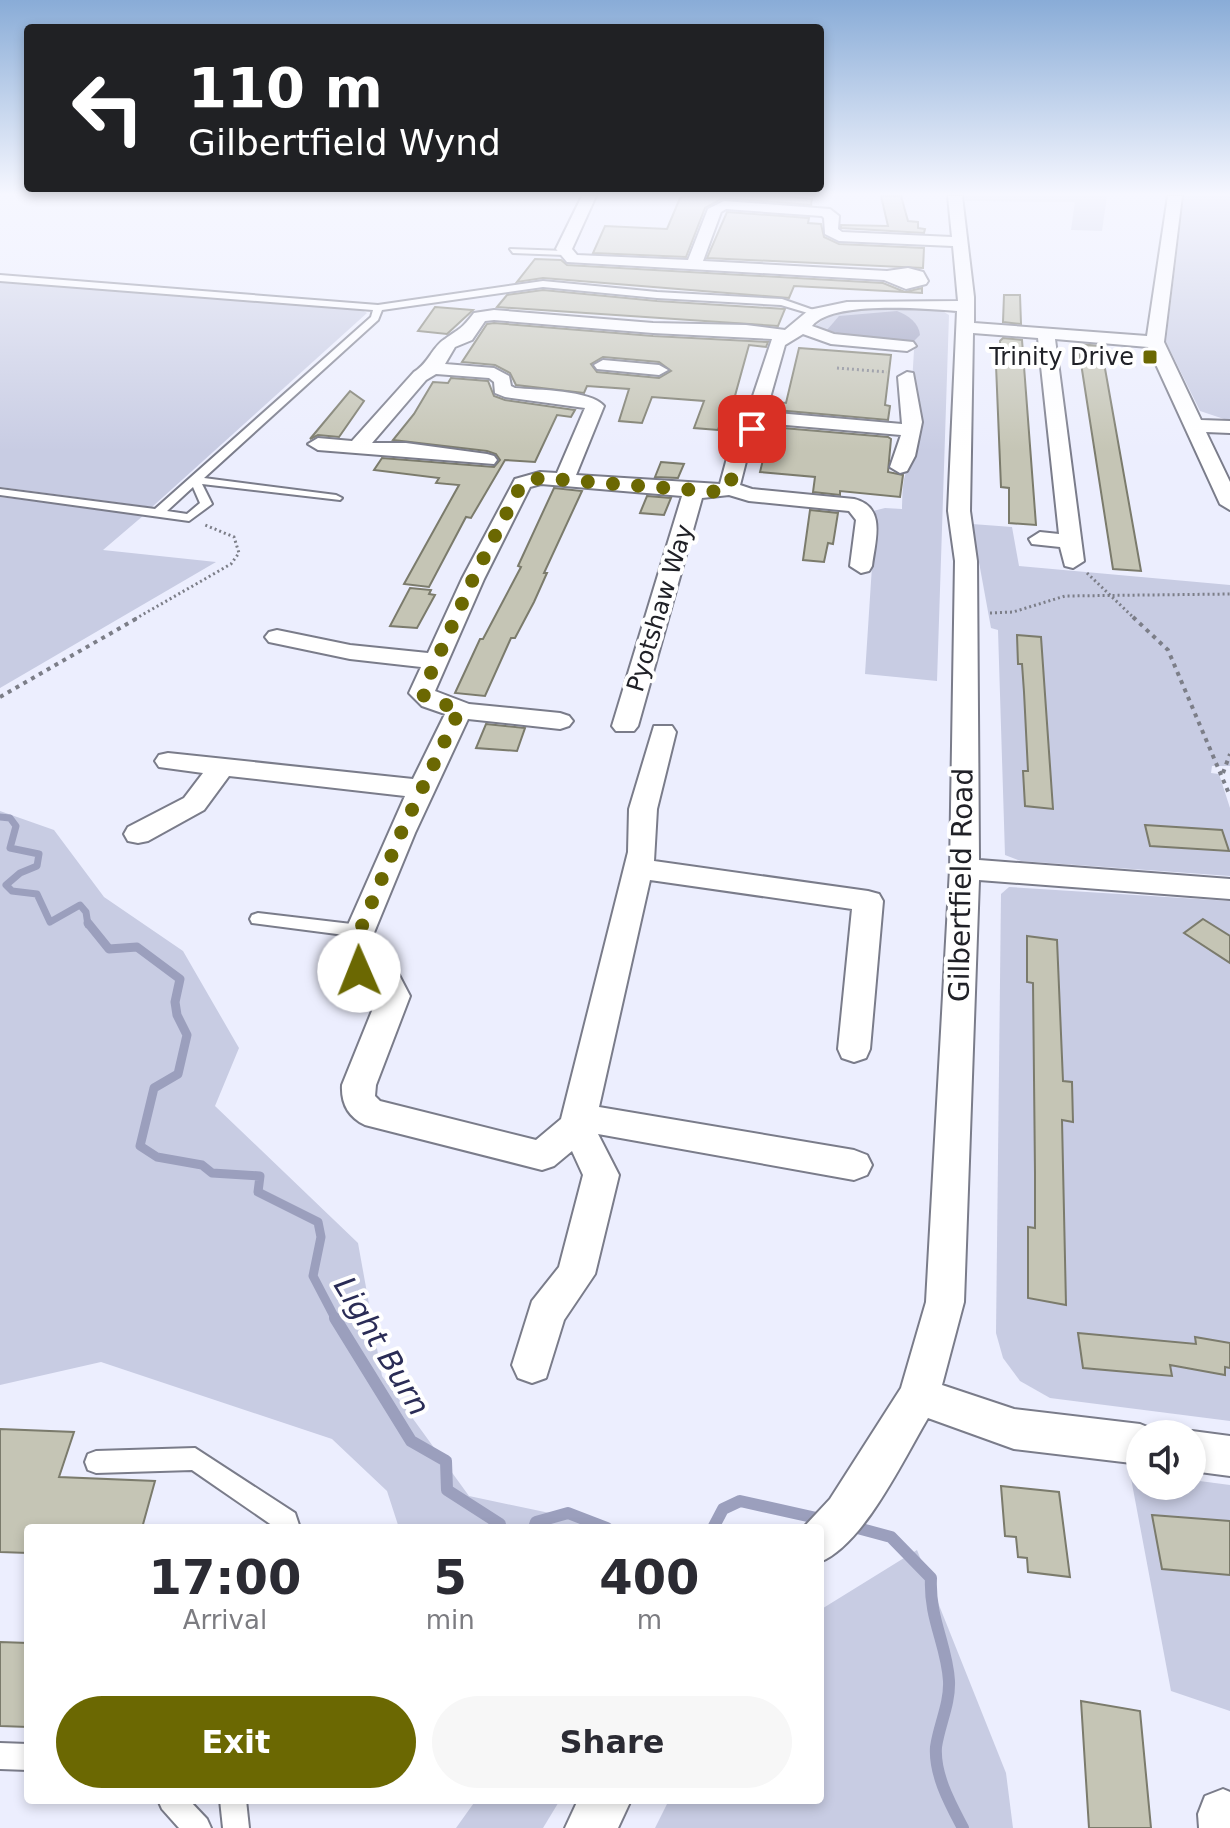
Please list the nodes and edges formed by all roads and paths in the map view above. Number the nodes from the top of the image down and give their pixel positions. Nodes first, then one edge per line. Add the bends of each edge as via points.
1 (42, 281) edge
2 (962, 281) edge
3 (1163, 281) edge
4 (378, 308) junction
5 (818, 313) junction
6 (964, 317) junction
7 (653, 328) junction
8 (793, 331) junction
9 (1046, 333) junction
10 (1155, 342) junction
11 (907, 346) dead end
12 (603, 365) dead end
13 (629, 367) junction
14 (433, 368) junction
15 (837, 368) dead end
16 (659, 370) dead end
17 (887, 372) dead end
18 (907, 377) dead end
19 (756, 417) junction
20 (1195, 426) junction
21 (1230, 427) edge
22 (909, 430) junction
23 (318, 444) dead end
24 (357, 448) junction
25 (487, 460) dead end
26 (900, 467) dead end
27 (195, 480) junction
28 (564, 480) junction
29 (729, 488) junction
30 (694, 491) junction
31 (0, 492) edge
32 (336, 498) dead end
33 (1230, 504) edge
34 (158, 513) junction
35 (189, 518) junction
36 (1040, 539) dead end
37 (1071, 551) junction
38 (861, 566) dead end
39 (1230, 594) edge
40 (1113, 595) junction
41 (965, 614) junction
42 (298, 621) dead end
43 (277, 637) junction
44 (258, 653) dead end
45 (434, 661) junction
46 (0, 697) edge
47 (460, 709) junction
48 (560, 721) dead end
49 (625, 726) dead end
50 (663, 732) dead end
51 (1230, 754) edge
52 (168, 761) dead end
53 (220, 769) junction
54 (1222, 774) junction
55 (422, 789) junction
56 (1230, 796) edge
57 (138, 834) dead end
58 (638, 869) junction
59 (965, 869) junction
60 (1230, 889) edge
61 (258, 919) dead end
62 (360, 931) junction
63 (854, 1049) dead end
64 (578, 1122) junction
65 (854, 1165) dead end
66 (532, 1365) dead end
67 (919, 1396) junction
68 (1126, 1442) edge
69 (1206, 1453) edge
70 (1230, 1456) edge
71 (96, 1462) dead end
72 (287, 1524) edge
73 (824, 1536) edge
74 (0, 1756) edge
75 (24, 1757) edge
76 (175, 1804) edge
77 (233, 1804) edge
78 (604, 1804) edge
79 (198, 1828) edge
80 (236, 1828) edge
81 (590, 1828) edge

1 - 4 lane
2 - 6 street, Gilbertfield Road
3 - 10 street
4 - 5 lane via 543,284 782,302
4 - 27 lane via 375,318
5 - 6 street via 866,307
5 - 8 street
6 - 9 street
6 - 41 street, Gilbertfield Road via 959,511 966,561
7 - 8 street
7 - 13 street
7 - 14 street via 480,317 466,336 449,343
8 - 11 street
8 - 19 street via 777,344
9 - 10 street
9 - 37 street
10 - 20 street
12 - 13 street
13 - 16 street
14 - 24 street
14 - 28 street via 494,373 503,380 502,389 512,393 595,406
15 - 17 path
18 - 22 street via 905,395 913,412
19 - 22 street
19 - 29 street via 743,436
20 - 21 street
20 - 33 street
22 - 26 street via 908,457
23 - 24 street
24 - 25 street
27 - 32 lane
27 - 34 lane
27 - 35 lane via 206,504
28 - 30 street
28 - 45 street via 534,478 522,483
29 - 30 street
29 - 38 street via 749,495 854,505 867,520
30 - 49 street, Pyotshaw Way
31 - 34 lane
34 - 35 lane
35 - 46 path via 234,537 239,553 231,564
36 - 37 street
37 - 40 path
39 - 40 path
40 - 41 path via 1065,596 1013,612
40 - 54 path via 1168,650
41 - 59 street, Gilbertfield Road
42 - 43 street
43 - 44 street
43 - 45 street
45 - 47 street via 422,693
47 - 48 street
47 - 55 street
50 - 58 street via 643,809
51 - 54 path
52 - 53 street
53 - 55 street
53 - 57 street via 194,804
54 - 56 path
55 - 62 street
58 - 63 street via 868,901
58 - 64 street
59 - 60 street
59 - 67 street, Gilbertfield Road via 945,1302
61 - 62 lane
62 - 64 street via 351,952 353,965 388,983 394,996 358,1092 361,1105 542,1156
64 - 65 street
64 - 66 street via 601,1175 576,1274 546,1313
67 - 68 street via 1014,1429
67 - 73 street, Gilbertfield Road via 845,1514
69 - 70 street
71 - 72 lane via 195,1459
74 - 75 lane
76 - 79 lane
77 - 80 lane
78 - 81 street

